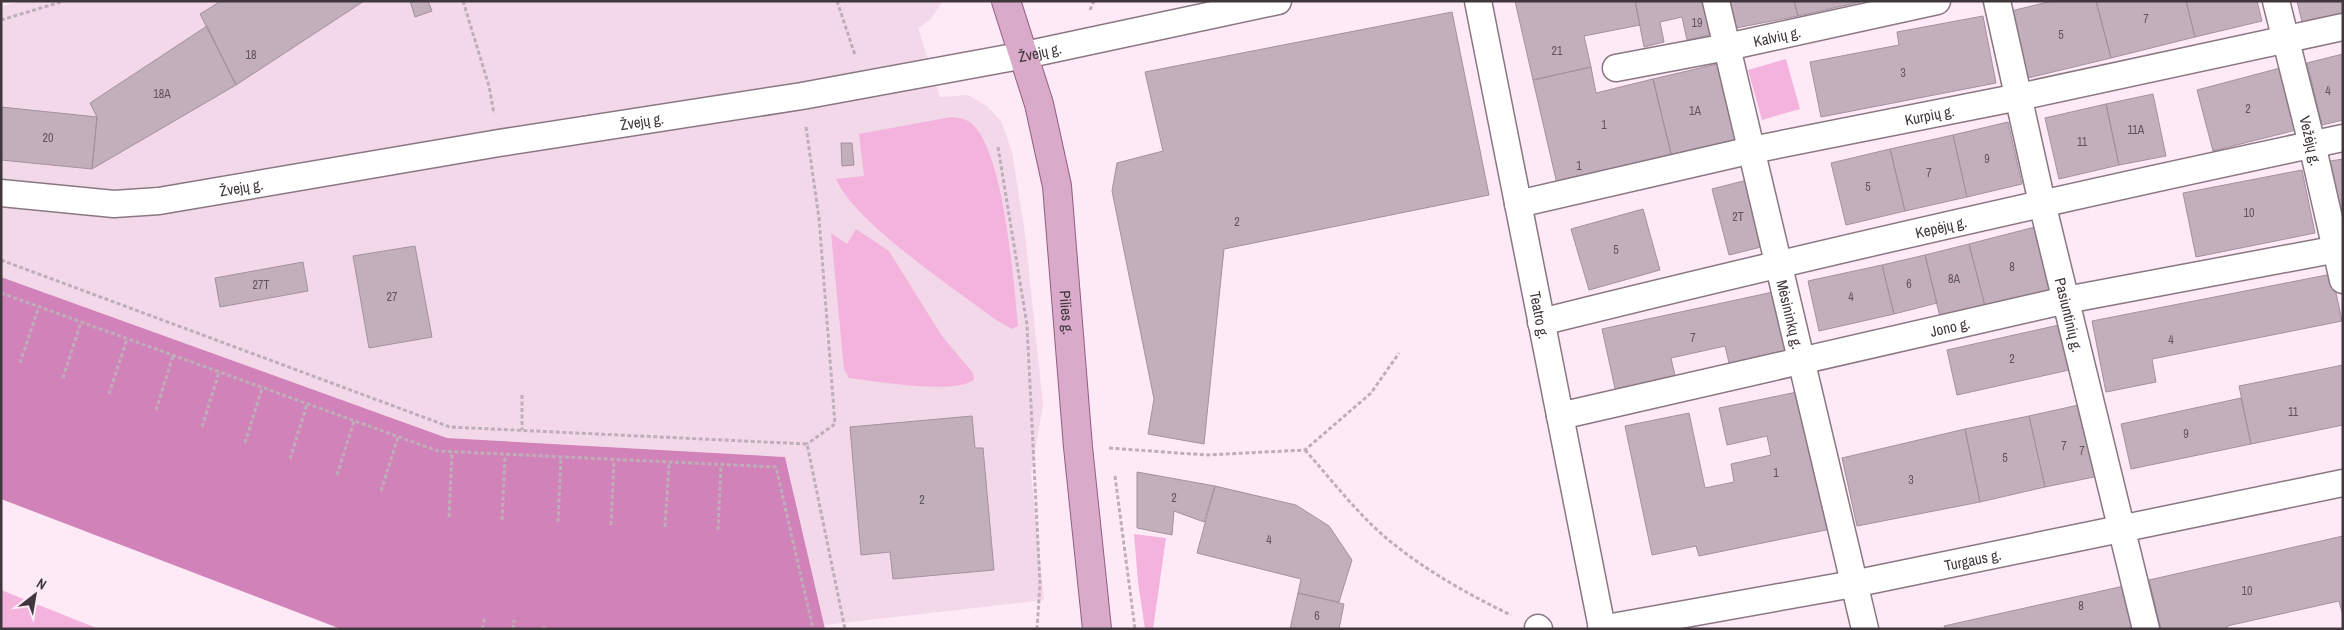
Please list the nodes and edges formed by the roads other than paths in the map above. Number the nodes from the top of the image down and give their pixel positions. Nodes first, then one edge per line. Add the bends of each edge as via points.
1 (1006, 1) edge
2 (1278, 1) edge
3 (1478, 1) edge
4 (1716, 1) edge
5 (1937, 1) edge
6 (1997, 1) edge
7 (2276, 1) edge
8 (2343, 27) edge
9 (2286, 39) junction
10 (1727, 47) junction
11 (1025, 55) junction
12 (1616, 68) dead end
13 (2019, 97) junction
14 (2343, 138) edge
15 (2312, 144) junction
16 (1752, 150) junction
17 (1, 193) edge
18 (2042, 202) junction
19 (1518, 204) junction
20 (2339, 248) edge
21 (1778, 263) junction
22 (2343, 280) edge
23 (2066, 300) junction
24 (1541, 322) junction
25 (1802, 360) junction
26 (1560, 416) junction
27 (2343, 483) edge
28 (2121, 527) junction
29 (1853, 584) junction
30 (1601, 628) edge
31 (1097, 629) edge
32 (1865, 629) edge
33 (2146, 629) edge

1 - 11 main road, Pilies g.
2 - 11 street, Žvejų g.
3 - 19 street, Teatro g.
4 - 10 street, Mėsininkų g.
5 - 10 street, Kalvių g.
6 - 13 street, Pasiuntinių g.
7 - 9 street, Vežėjų g.
8 - 9 street, Kurpių g.
9 - 13 street, Kurpių g.
9 - 15 street, Vežėjų g.
10 - 12 street, Kalvių g.
10 - 16 street, Mėsininkų g.
11 - 17 street, Žvejų g. via 802,96 159,201 114,204
11 - 31 main road, Pilies g. via 1057,186 1078,447
13 - 16 street, Kurpių g.
13 - 18 street, Pasiuntinių g.
14 - 15 street, Kepėjų g.
15 - 18 street, Kepėjų g.
15 - 20 street, Vežėjų g.
16 - 19 street, Kurpių g.
16 - 21 street, Mėsininkų g.
18 - 21 street, Kepėjų g.
18 - 23 street, Pasiuntinių g.
19 - 24 street, Teatro g.
20 - 22 street, Vežėjų g.
20 - 23 street, Jono g.
21 - 24 street, Kepėjų g.
21 - 25 street, Mėsininkų g.
23 - 25 street, Jono g.
23 - 28 street, Pasiuntinių g.
24 - 26 street, Teatro g.
25 - 26 street, Jono g.
25 - 29 street, Mėsininkų g.
26 - 30 street, Teatro g.
27 - 28 street, Turgaus g.
28 - 29 street, Turgaus g.
28 - 33 street, Pasiuntinių g.
29 - 30 street, Turgaus g.
29 - 32 street, Mėsininkų g.

